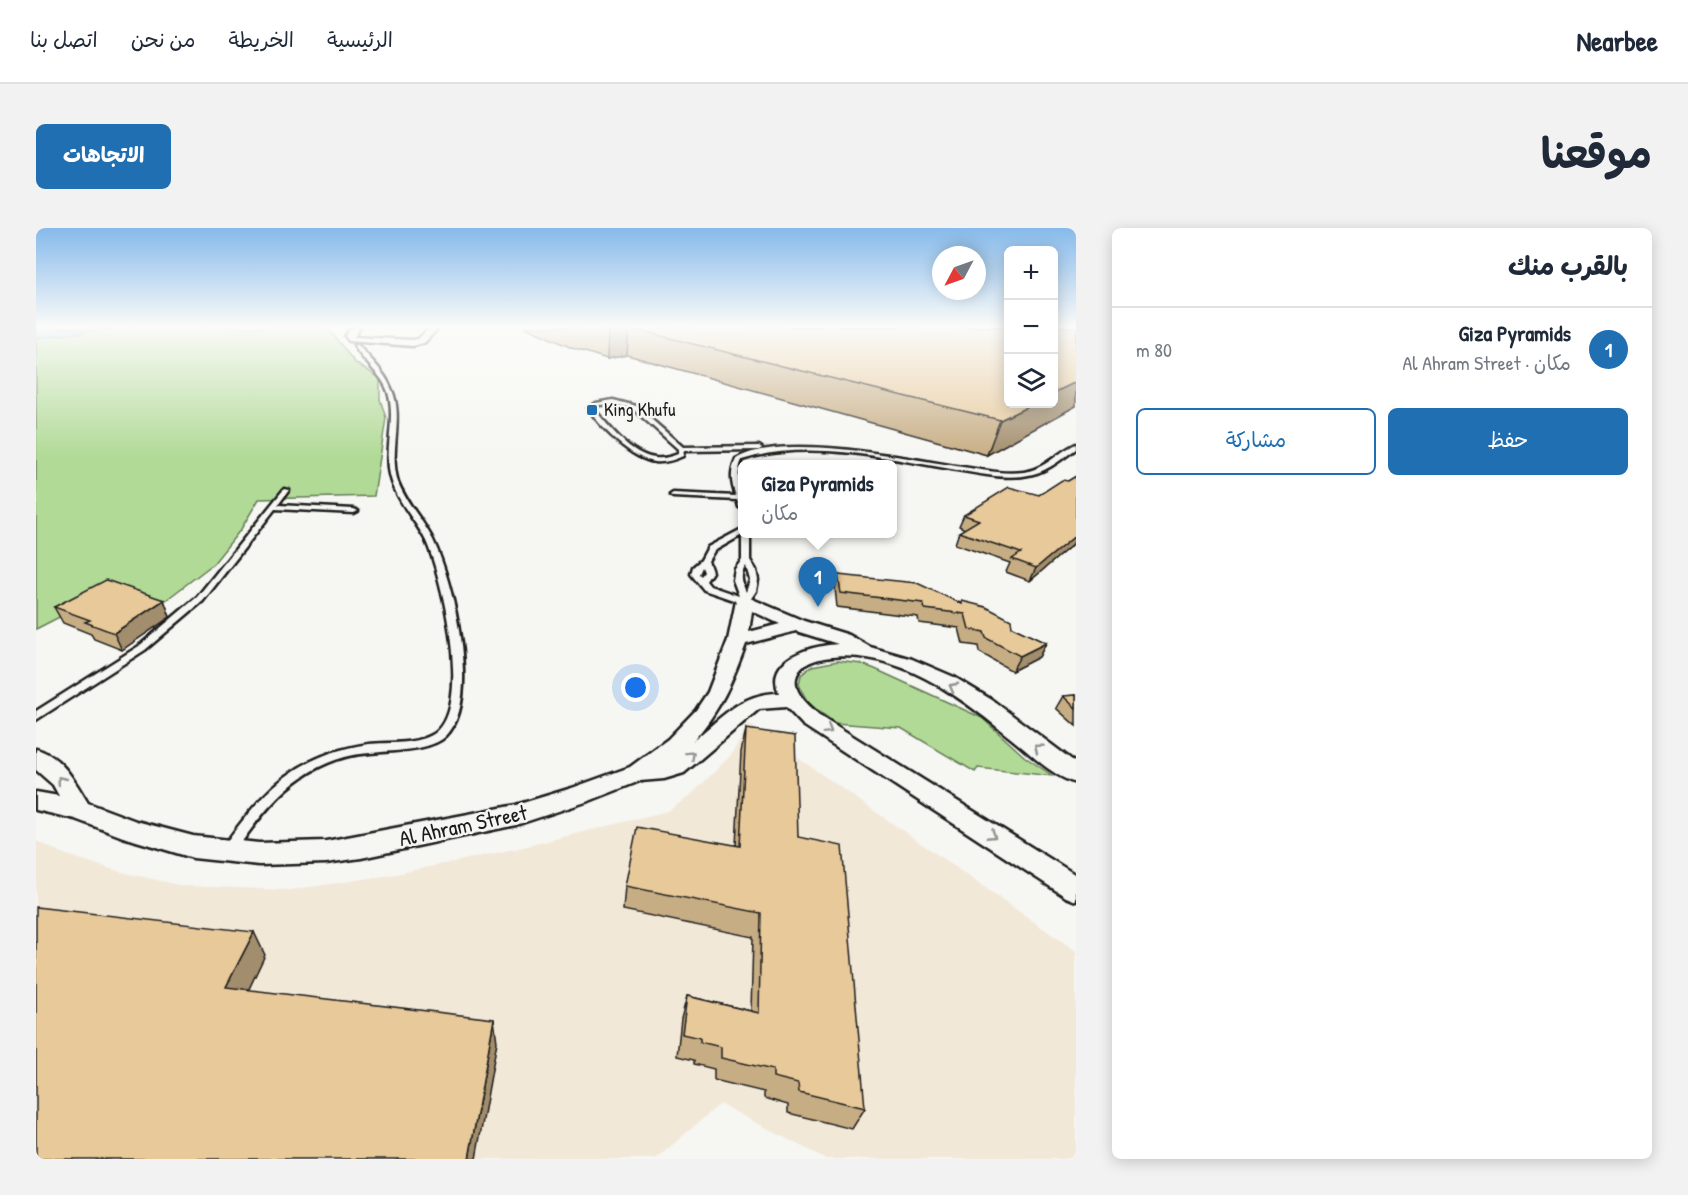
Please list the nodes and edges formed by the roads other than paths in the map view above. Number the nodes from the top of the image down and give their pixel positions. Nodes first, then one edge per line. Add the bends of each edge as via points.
1 (375, 370) edge
2 (1076, 446) edge
3 (681, 449) junction
4 (776, 450) junction
5 (739, 460) edge
6 (738, 462) edge
7 (286, 490) dead end
8 (738, 490) edge
9 (672, 495) dead end
10 (738, 498) edge
11 (273, 507) junction
12 (354, 510) dead end
13 (738, 536) edge
14 (745, 538) edge
15 (746, 560) junction
16 (745, 601) junction
17 (797, 625) junction
18 (738, 640) junction
19 (863, 651) junction
20 (792, 700) junction
21 (36, 716) edge
22 (36, 757) edge
23 (638, 773) junction
24 (1076, 774) edge
25 (36, 801) edge
26 (79, 810) junction
27 (227, 852) junction
28 (1076, 889) edge

1 - 27 lane via 391,392 393,476 429,540 446,589 458,666 454,716 441,735 429,741 354,749 302,769 253,815
2 - 4 lane via 1034,471 1007,474 852,453
3 - 3 lane via 681,455 667,459 636,455 591,408 613,402 631,405
3 - 4 lane
4 - 5 lane via 748,454
6 - 8 lane via 734,473
7 - 11 lane
9 - 10 lane
11 - 12 lane
11 - 21 lane via 200,599 182,615 142,648
13 - 16 lane via 708,552 704,561 708,572 701,582 716,592
14 - 15 lane
15 - 16 lane via 737,580
15 - 16 lane via 754,576 753,588
16 - 17 street
16 - 18 street, Al Ahram Street
17 - 18 street
17 - 19 street via 830,634
18 - 23 street, Al Ahram Street via 718,692 704,715 676,745
19 - 20 street via 824,650 795,661 785,683
24 -> 19 street via 960,690 914,668
23 -> 20 street via 676,767 752,704
20 -> 28 street via 811,720
26 -> 22 street via 62,779
23 - 27 street, Al Ahram Street via 580,795 481,824 326,852
25 - 26 street, Al Ahram Street
26 - 27 street, Al Ahram Street via 161,839

